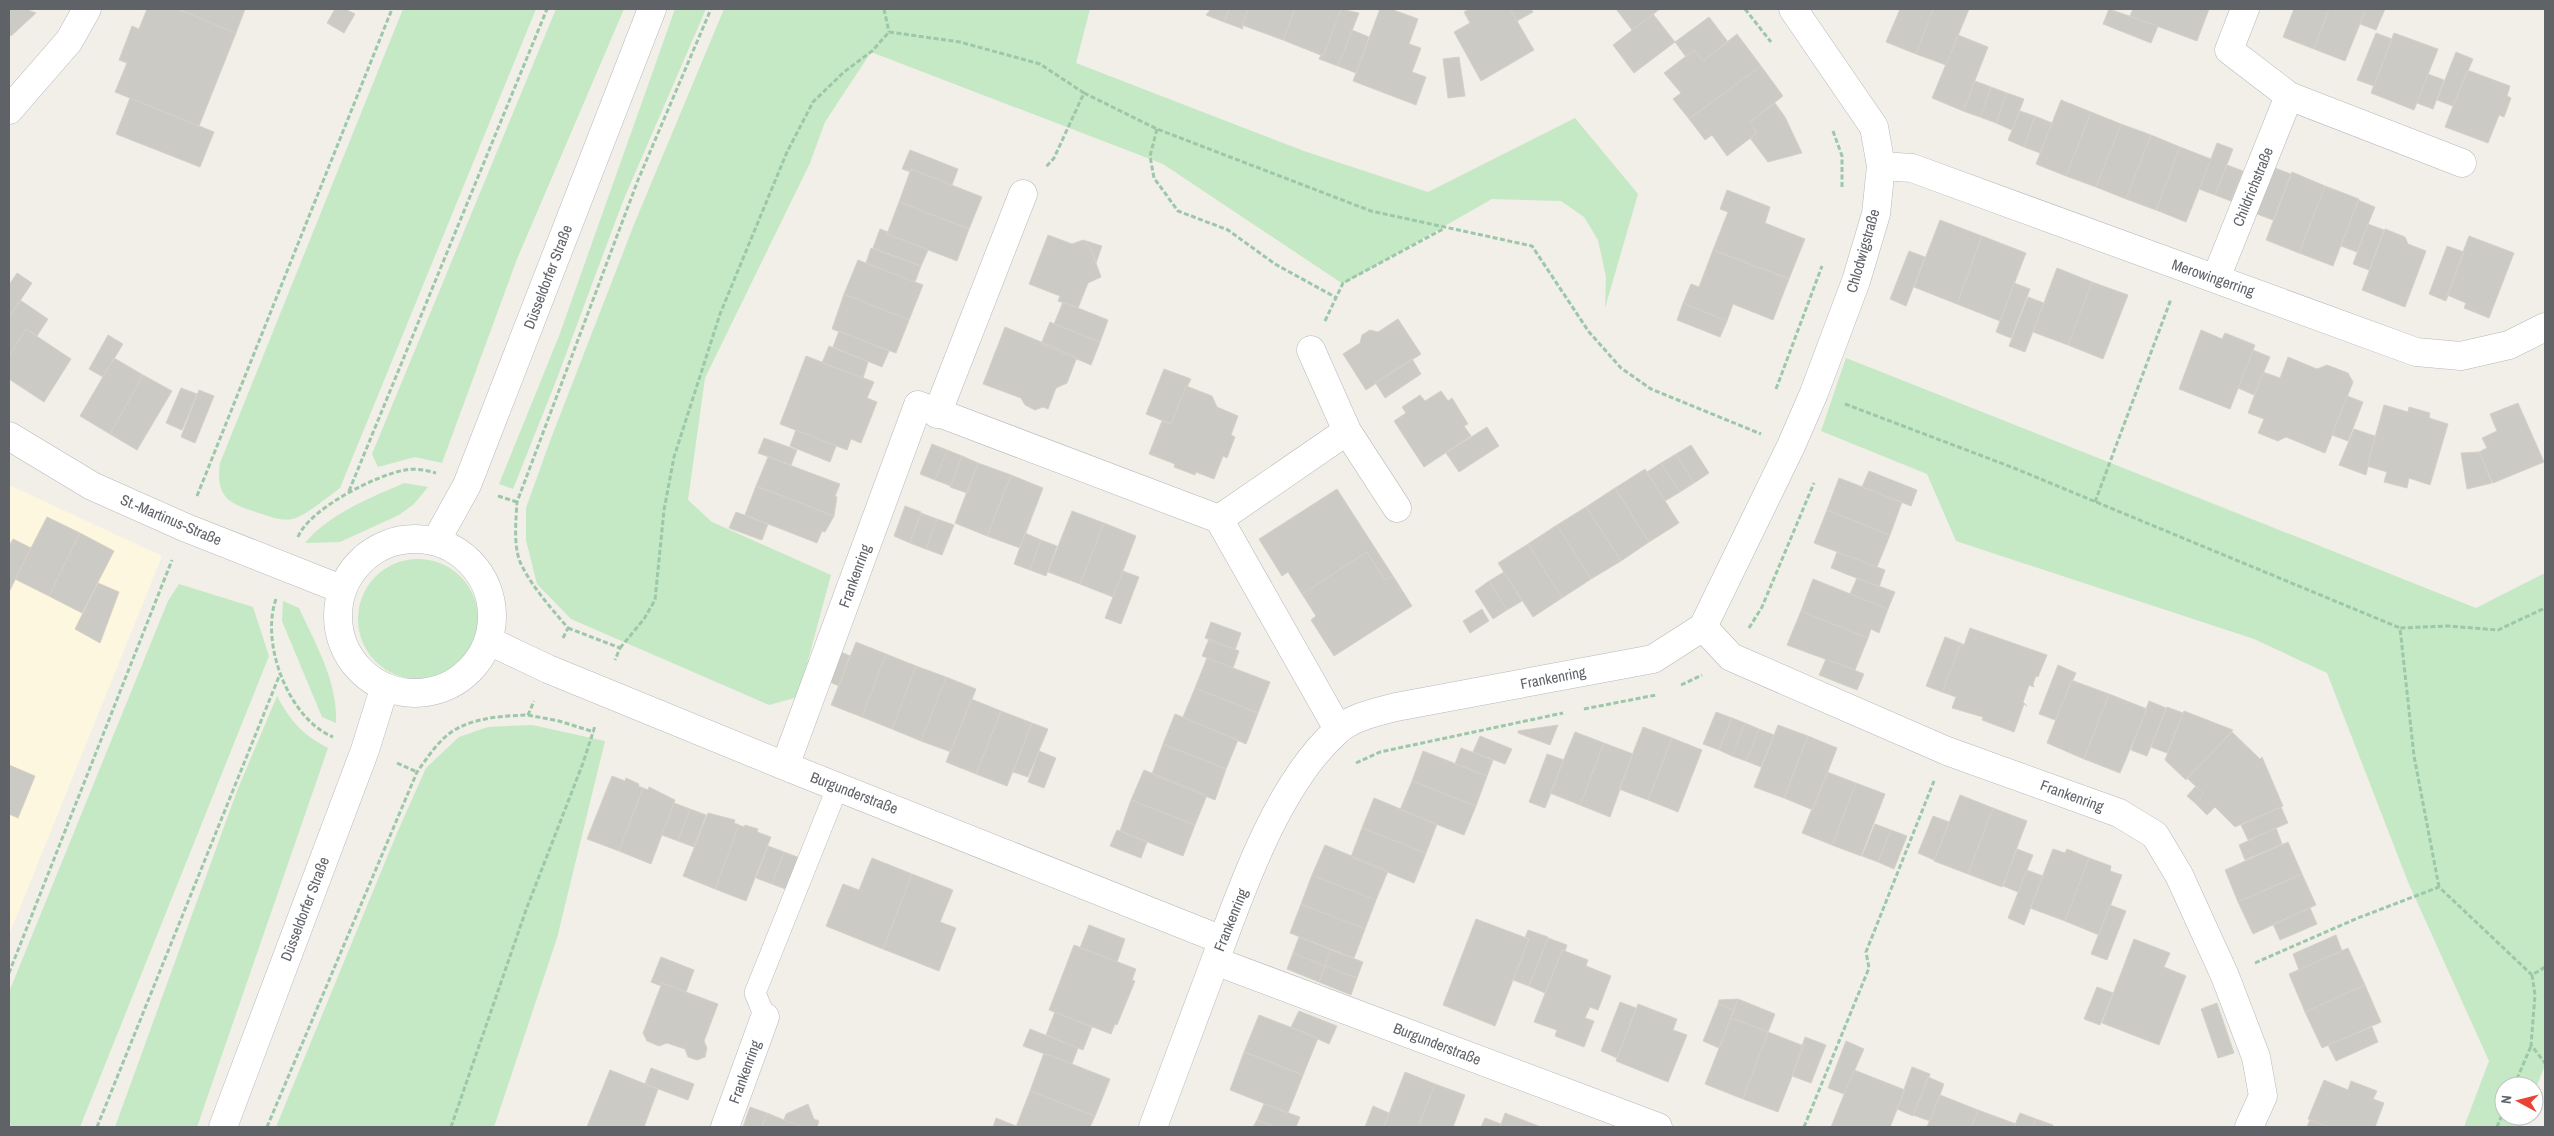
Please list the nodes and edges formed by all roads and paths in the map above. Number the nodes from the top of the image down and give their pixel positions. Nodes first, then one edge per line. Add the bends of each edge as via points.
1 (87, 9) edge
2 (392, 9) edge
3 (547, 9) edge
4 (652, 9) edge
5 (711, 9) edge
6 (884, 9) edge
7 (1745, 9) edge
8 (1793, 9) edge
9 (2245, 9) edge
10 (890, 32) junction
11 (1774, 46) dead end
12 (1084, 93) junction
13 (2289, 96) junction
14 (9, 110) edge
15 (1157, 129) junction
16 (1832, 129) dead end
17 (2462, 163) dead end
18 (1881, 166) junction
19 (1842, 190) dead end
20 (1023, 194) joint
21 (1444, 228) junction
22 (1825, 258) dead end
23 (2182, 268) junction
24 (2216, 278) junction
25 (1336, 297) junction
26 (2545, 327) edge
27 (1311, 350) joint
28 (1814, 393) junction
29 (1773, 396) dead end
30 (1850, 396) dead end
31 (1847, 404) junction
32 (1843, 413) dead end
33 (937, 414) junction
34 (1762, 424) dead end
35 (1347, 431) junction
36 (1759, 433) junction
37 (9, 436) edge
38 (1755, 442) dead end
39 (1791, 446) junction
40 (1817, 475) dead end
41 (349, 491) dead end
42 (2095, 502) junction
43 (1397, 508) dead end
44 (1218, 519) junction
45 (184, 528) junction
46 (436, 541) junction
47 (341, 589) junction
48 (2545, 608) edge
49 (1703, 627) junction
50 (568, 628) junction
51 (2400, 628) junction
52 (489, 640) junction
53 (620, 648) junction
54 (1731, 657) junction
55 (548, 669) junction
56 (280, 673) dead end
57 (1678, 686) dead end
58 (384, 689) junction
59 (602, 690) junction
60 (1661, 693) dead end
61 (1583, 710) dead end
62 (1573, 711) dead end
63 (528, 715) junction
64 (1338, 729) junction
65 (594, 732) junction
66 (1946, 751) junction
67 (1354, 764) dead end
68 (785, 766) junction
69 (838, 786) junction
70 (2439, 887) junction
71 (1218, 951) junction
72 (2545, 967) edge
73 (9, 973) edge
74 (2532, 975) junction
75 (2225, 976) junction
76 (765, 1017) joint
77 (2531, 1045) junction
78 (2545, 1063) edge
79 (2518, 1076) edge
80 (96, 1127) edge
81 (223, 1127) edge
82 (266, 1127) edge
83 (451, 1127) edge
84 (725, 1127) edge
85 (1153, 1127) edge
86 (1658, 1127) edge
87 (1804, 1127) edge
88 (2249, 1127) edge

1 - 14 street via 69,41
2 - 45 path
3 - 41 path
4 - 46 street, Düsseldorfer Straße via 467,485
5 - 50 path via 638,180 517,502 516,534 520,563
6 - 10 path
7 - 11 path
8 - 18 street, Chlodwigstraße via 1874,127
9 - 13 street via 2229,50
10 - 12 path via 960,42 1040,64
10 - 53 path via 813,102 787,152 720,314 674,457 664,510 655,600
12 - 15 path
12 - 20 path via 1054,158
13 - 17 street
13 - 24 street, Childrichstraße
15 - 21 path via 1371,211
15 - 25 path via 1150,156 1154,178 1178,211 1228,230 1274,264
16 - 19 path via 1842,156
18 - 23 street, Merowingerring via 1912,168
18 - 28 street, Chlodwigstraße via 1873,224 1856,281
20 - 33 street
21 - 25 path via 1343,282
21 - 36 path via 1532,246 1589,332 1621,368 1651,390
22 - 29 path
23 - 24 street, Merowingerring
23 - 42 path
24 - 26 street, Merowingerring via 2416,352 2460,356 2509,345
25 - 27 path
27 - 35 street
28 - 31 path
28 - 39 street
30 - 31 path
31 - 32 path
31 - 42 path
33 - 44 street, Frankenring
33 - 68 street, Frankenring via 918,405
34 - 36 path
35 - 43 street
35 - 44 street
36 - 38 path
36 - 39 path
37 - 45 street, St.-Martinus-Straße via 92,486
39 - 49 street
40 - 54 path via 1762,608
42 - 51 path
44 - 64 street
45 - 47 street, St.-Martinus-Straße
45 - 73 path
46 - 47 street via 407,538 379,546 356,564
46 - 52 street via 464,555 484,579 492,610
47 - 58 street via 336,618 343,648 360,672
48 - 51 path via 2498,630 2448,626
49 - 54 street, Frankenring
49 - 64 street, Frankenring via 1653,659 1396,707 1367,714
50 - 53 path
50 - 55 path
51 - 70 path via 2414,756
52 - 55 street, Burgunderstraße
52 - 58 street via 473,668 447,688 416,694
53 - 59 path
54 - 57 path
54 - 66 street, Frankenring
55 - 59 street, Burgunderstraße
55 - 63 path
56 - 80 path
58 - 81 street, Düsseldorfer Straße via 365,750
59 - 65 path
59 - 68 street, Burgunderstraße
60 - 61 path
62 - 67 path via 1380,752
63 - 65 path
63 - 82 path via 498,716 468,724 442,739 417,772
64 - 71 street, Frankenring via 1308,760 1273,823
65 - 83 path via 526,910
66 - 75 street, Frankenring via 2119,813 2155,835 2179,876
66 - 87 path via 1866,952 1868,968
68 - 69 street, Burgunderstraße
69 - 71 street, Burgunderstraße
69 - 76 lane via 754,993
70 - 74 path
70 - 75 path
71 - 85 street, Frankenring
71 - 86 street, Burgunderstraße
72 - 74 path
74 - 77 path via 2535,995
75 - 88 street, Frankenring via 2256,1057 2262,1096
76 - 84 street, Frankenring
77 - 78 path
77 - 79 path

